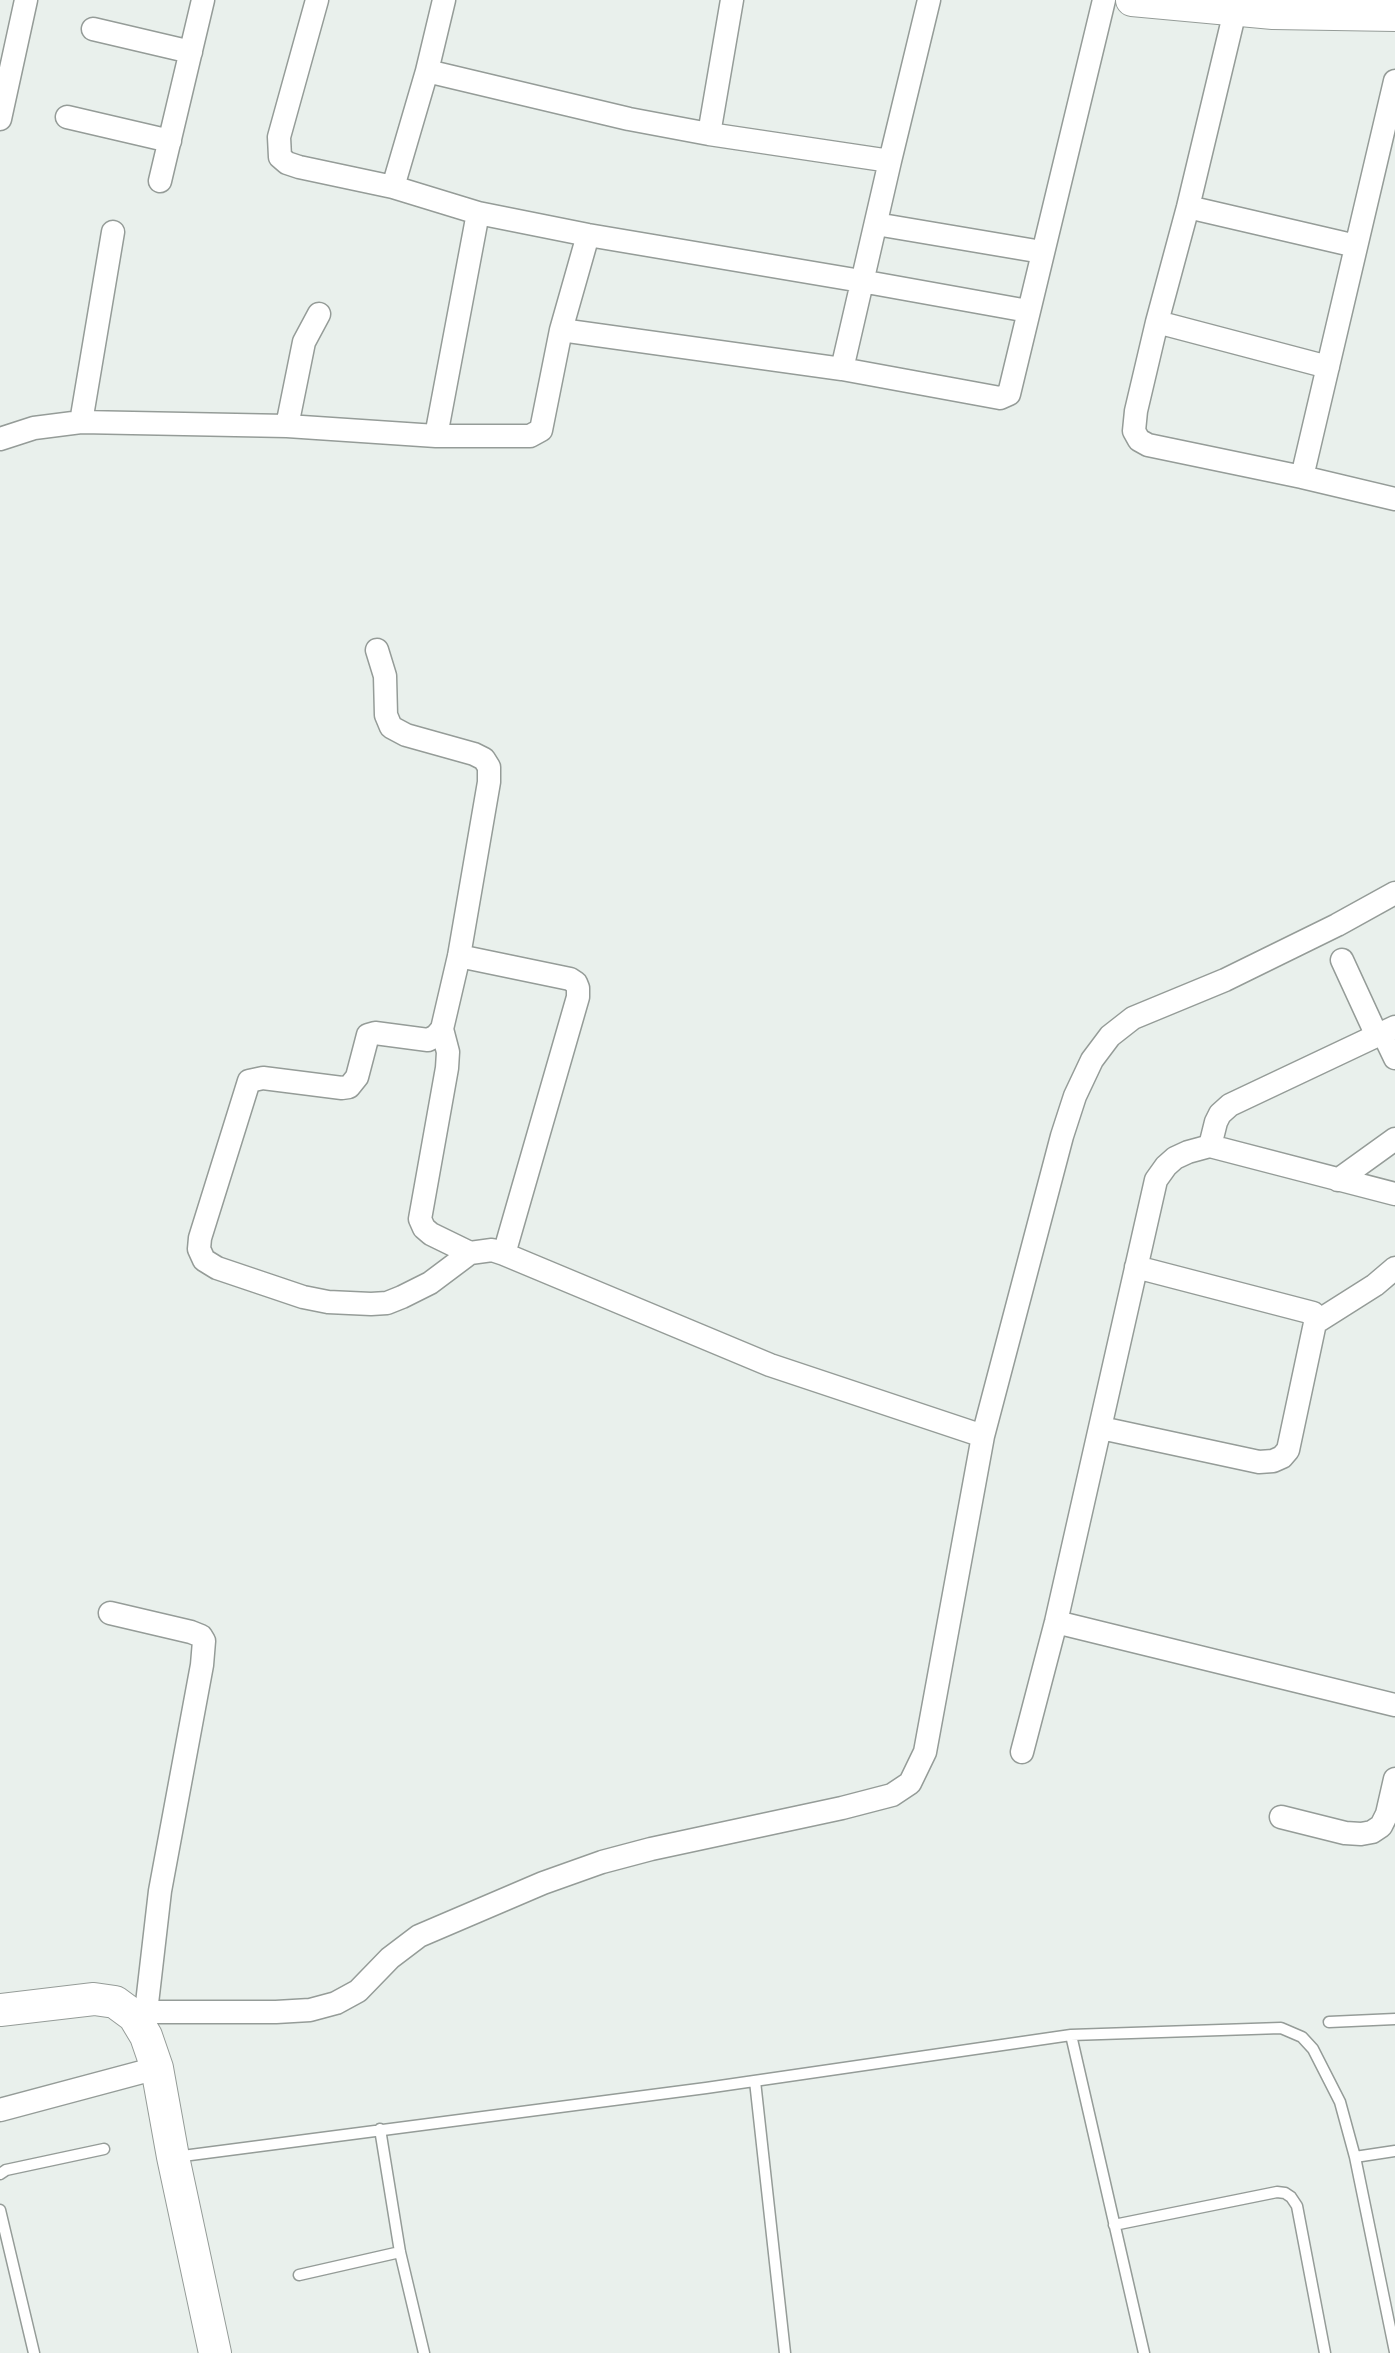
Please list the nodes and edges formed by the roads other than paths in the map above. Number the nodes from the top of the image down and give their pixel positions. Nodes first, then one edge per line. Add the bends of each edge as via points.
1 (26, 0) edge
2 (202, 0) edge
3 (317, 0) edge
4 (444, 0) edge
5 (732, 0) edge
6 (929, 0) edge
7 (1104, 0) edge
8 (1132, 0) edge
9 (1235, 10) junction
10 (1395, 15) edge
11 (93, 29) dead end
12 (190, 52) junction
13 (427, 70) junction
14 (1395, 81) edge
15 (67, 117) dead end
16 (0, 119) edge
17 (708, 134) junction
18 (170, 141) junction
19 (890, 161) junction
20 (160, 181) dead end
21 (393, 187) junction
22 (1188, 207) junction
23 (478, 213) junction
24 (876, 224) junction
25 (113, 232) dead end
26 (588, 235) junction
27 (1356, 246) junction
28 (1042, 252) junction
29 (861, 280) junction
30 (1028, 311) junction
31 (319, 314) dead end
32 (1157, 322) junction
33 (561, 330) junction
34 (1328, 367) junction
35 (842, 369) junction
36 (81, 422) junction
37 (287, 426) junction
38 (436, 436) junction
39 (0, 439) edge
40 (1302, 477) junction
41 (1395, 500) edge
42 (377, 650) dead end
43 (1395, 893) edge
44 (459, 956) junction
45 (1342, 960) dead end
46 (442, 1029) junction
47 (1385, 1032) edge
48 (1395, 1058) edge
49 (1395, 1139) edge
50 (1210, 1146) junction
51 (1338, 1180) junction
52 (1395, 1194) edge
53 (470, 1253) junction
54 (504, 1254) junction
55 (1136, 1267) junction
56 (1395, 1268) edge
57 (1315, 1323) junction
58 (1101, 1428) junction
59 (983, 1436) junction
60 (110, 1613) dead end
61 (1056, 1622) junction
62 (1395, 1704) edge
63 (1022, 1752) dead end
64 (1395, 1779) edge
65 (1281, 1817) dead end
66 (0, 2010) edge
67 (1395, 2019) edge
68 (1329, 2022) dead end
69 (1071, 2035) junction
70 (147, 2036) junction
71 (755, 2081) junction
72 (0, 2110) edge
73 (380, 2129) junction
74 (104, 2150) dead end
75 (1395, 2151) edge
76 (173, 2157) junction
77 (1355, 2157) junction
78 (0, 2174) edge
79 (0, 2210) edge
80 (1114, 2225) junction
81 (400, 2252) junction
82 (299, 2275) dead end
83 (1395, 2352) edge
84 (34, 2353) edge
85 (215, 2353) edge
86 (424, 2353) edge
87 (785, 2353) edge
88 (1144, 2353) edge
89 (1325, 2353) edge

1 - 16 street
2 - 12 street
3 - 21 street via 279,137 280,157 299,167
4 - 13 street
5 - 17 street
6 - 19 street
7 - 28 street
8 - 9 street
9 - 10 street
9 - 22 street
11 - 12 street
12 - 18 street
13 - 17 street via 582,109
13 - 21 street
14 - 27 street
15 - 18 street
17 - 19 street
18 - 20 street
19 - 24 street
21 - 23 street
22 - 27 street
22 - 32 street
23 - 26 street
23 - 38 street
24 - 28 street
24 - 29 street
25 - 36 street
26 - 29 street
26 - 33 street
27 - 34 street
28 - 30 street
29 - 30 street
29 - 35 street
30 - 35 street via 1012,391 1000,398
31 - 37 street via 304,342
32 - 34 street
32 - 40 street via 1134,422 1139,440
33 - 35 street
33 - 38 street via 541,430 530,436
34 - 40 street
36 - 37 street
36 - 39 street via 34,428
37 - 38 street
40 - 41 street
42 - 44 street via 385,676 386,715 391,727 474,754 489,767
43 - 59 street via 1225,980 1133,1018 1110,1036 1092,1060 1062,1136
44 - 46 street
44 - 54 street via 570,979 578,988
45 - 47 street
46 - 53 street via 448,1052 447,1068 420,1219 431,1234
46 - 53 street via 428,1040 368,1035 357,1077 349,1087 263,1078 249,1081 199,1249 204,1260 217,1269 264,1286 328,1302 371,1304 387,1303 430,1283
47 - 48 street
47 - 50 street via 1230,1105 1216,1122
49 - 51 street
50 - 51 street
50 - 55 street via 1175,1158 1156,1180
51 - 52 street
53 - 54 street via 492,1250
54 - 59 street via 770,1365
55 - 57 street via 1310,1311
55 - 58 street
56 - 57 street
57 - 58 street via 1288,1450 1274,1461 1258,1462
58 - 61 street
59 - 70 street via 925,1752 910,1783 900,1791 842,1808 651,1849 543,1883 419,1936 390,1958 358,1991 336,2002 309,2010 276,2012
60 - 70 street via 191,1632 204,1641 160,1891
61 - 62 street
61 - 63 street
64 - 65 street via 1387,1814 1381,1826 1372,1832 1345,1833
66 - 70 street via 94,1999 115,2002
67 - 68 lane
69 - 71 lane
69 - 77 lane via 1281,2028 1293,2031 1313,2049 1329,2078
69 - 80 lane
70 - 72 street
70 - 76 street
71 - 73 lane
71 - 87 lane
73 - 76 lane
73 - 81 lane
74 - 78 lane
75 - 77 lane
76 - 85 street
77 - 83 lane
79 - 84 lane
80 - 88 lane
80 - 89 lane via 1285,2193 1297,2206
81 - 82 lane
81 - 86 lane

